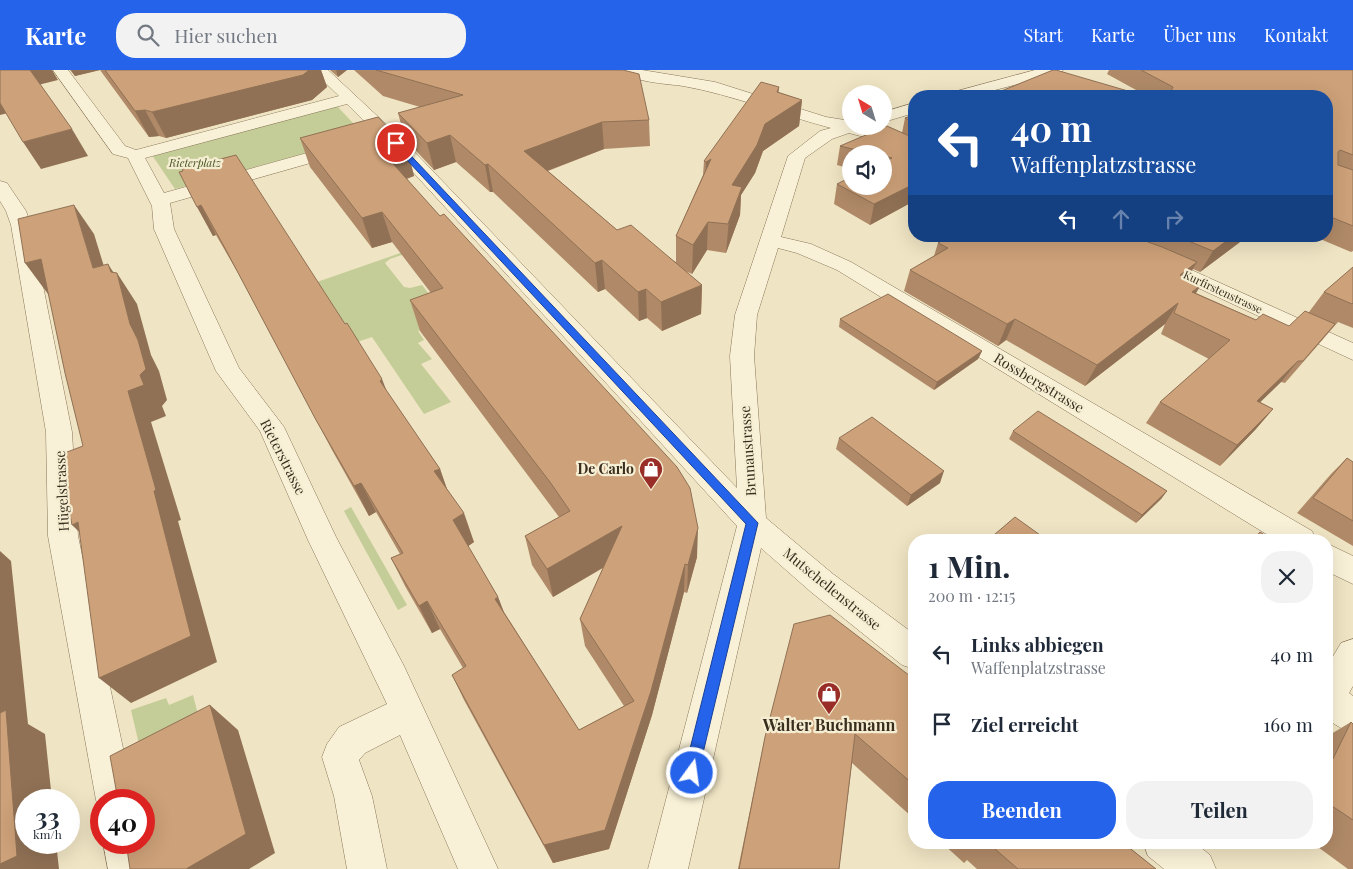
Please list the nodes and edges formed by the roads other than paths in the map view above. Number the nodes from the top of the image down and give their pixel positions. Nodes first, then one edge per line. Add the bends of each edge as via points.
1 (60, 70) edge
2 (319, 70) edge
3 (628, 70) edge
4 (1047, 71) edge
5 (1070, 80) edge
6 (978, 90) edge
7 (350, 98) junction
8 (908, 110) edge
9 (892, 115) edge
10 (842, 124) edge
11 (842, 130) edge
12 (878, 135) edge
13 (375, 139) junction
14 (908, 150) edge
15 (135, 155) junction
16 (0, 187) edge
17 (159, 200) junction
18 (770, 240) junction
19 (1104, 242) edge
20 (1353, 352) edge
21 (752, 523) junction
22 (1290, 534) edge
23 (1333, 559) edge
24 (1353, 572) edge
25 (908, 649) edge
26 (1353, 654) edge
27 (1333, 687) edge
28 (1333, 703) edge
29 (406, 713) junction
30 (1353, 716) edge
31 (113, 789) edge
32 (1171, 849) edge
33 (125, 854) edge
34 (128, 869) edge
35 (367, 869) edge
36 (478, 869) edge
37 (668, 869) edge
38 (1196, 869) edge

1 - 15 street via 119,150
2 - 7 street, Mutschellenstrasse
3 - 10 street via 715,87
4 - 5 street
4 - 6 street
7 - 13 street, Mutschellenstrasse
7 - 15 street
8 - 9 street
11 - 18 street, Brunaustrasse via 826,135 797,156
12 - 14 street
13 - 17 street
13 - 21 street, Mutschellenstrasse
15 - 17 street, Rieterstrasse
16 - 31 street, Hügelstrasse via 16,211 38,314 59,432 64,536
17 - 29 street, Rieterstrasse via 164,230 228,371 271,427 392,677
18 - 21 street, Brunaustrasse via 746,315 742,356
18 - 22 street, Rossbergstrasse via 804,248 844,266
19 - 20 street, Kurfirstenstrasse via 1158,262
21 - 25 street, Mutschellenstrasse via 822,583
21 - 37 street, Brunaustrasse
23 - 24 street
26 - 27 street
28 - 30 street
29 - 35 street via 352,740 340,757 353,796
29 - 36 street, Rieterstrasse
32 - 38 street
33 - 34 street

